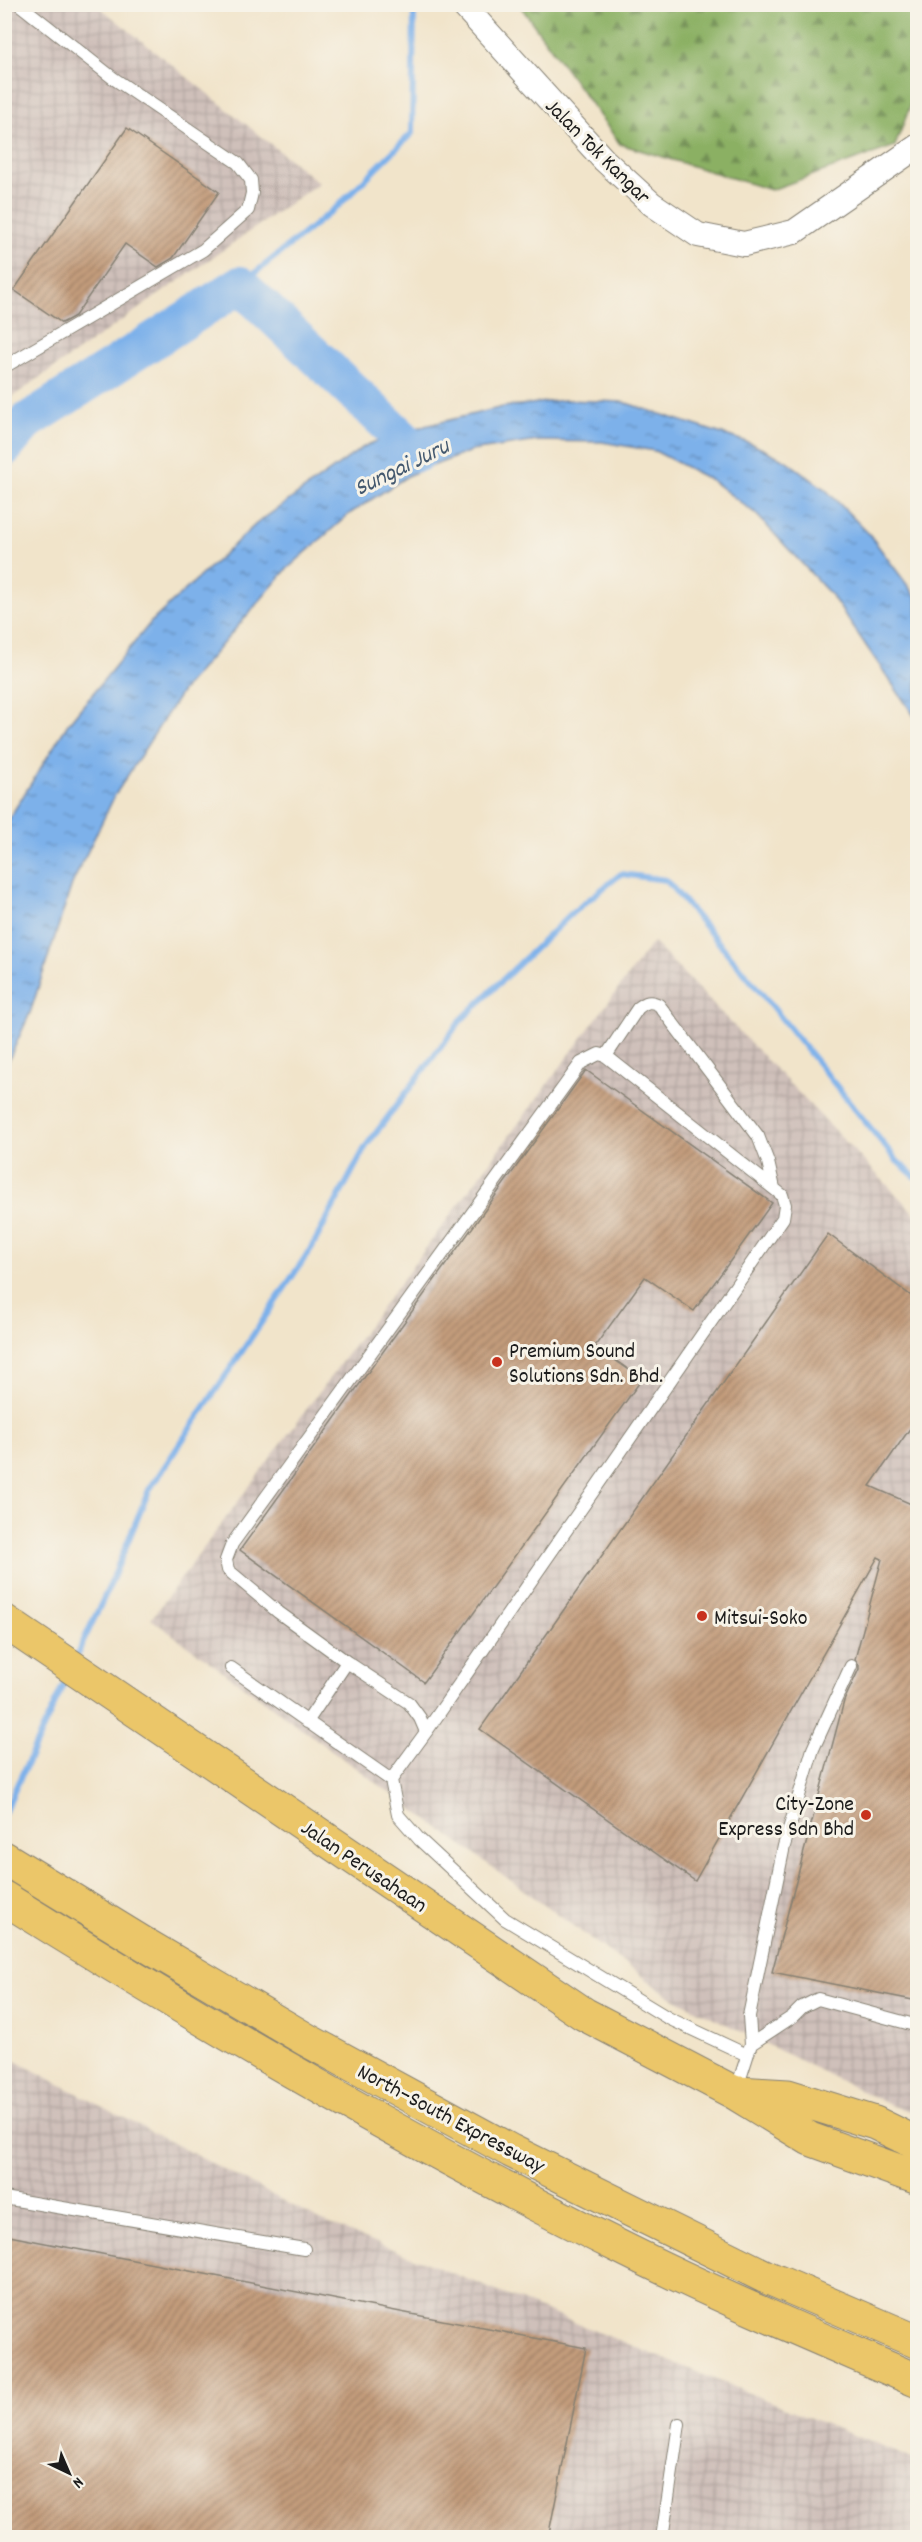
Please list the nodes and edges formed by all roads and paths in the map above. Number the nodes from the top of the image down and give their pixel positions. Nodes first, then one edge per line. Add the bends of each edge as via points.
1 (19, 4) edge
2 (462, 4) edge
3 (918, 146) edge
4 (4, 367) edge
5 (606, 1056) junction
6 (774, 1188) junction
7 (4, 1621) edge
8 (347, 1662) junction
9 (851, 1666) dead end
10 (231, 1668) dead end
11 (307, 1722) junction
12 (426, 1732) junction
13 (391, 1780) junction
14 (9, 1861) edge
15 (4, 1898) edge
16 (918, 2026) edge
17 (749, 2049) junction
18 (735, 2092) junction
19 (918, 2144) edge
20 (918, 2178) edge
21 (4, 2198) edge
22 (304, 2249) dead end
23 (918, 2342) edge
24 (918, 2381) edge
25 (679, 2424) dead end
26 (662, 2538) edge

1 - 4 lane via 113,78 238,163 250,180 252,193 248,210 203,250
2 - 3 street, Jalan Tok Kangar via 604,160 652,204 698,235 744,244 794,232
5 - 6 lane
5 - 6 lane via 638,1008 645,1002 659,1005 758,1136
5 - 8 lane via 599,1054 581,1063 232,1544 226,1560 228,1570
6 - 12 lane via 785,1205 783,1218
7 - 18 main road, Jalan Perusahaan via 584,2014
8 - 11 lane
8 - 12 lane via 409,1703
9 - 17 lane via 813,1749 784,1846 749,2016
10 - 11 lane
11 - 13 lane
12 - 13 lane
13 - 17 lane via 398,1815 505,1919 668,2018
14 - 23 main road, North–South Expressway via 307,2040 511,2151 764,2276
15 - 24 main road, North–South Expressway via 121,1972 469,2170 657,2265
16 - 17 lane via 818,1999
17 - 18 lane
18 - 19 main road, Jalan Perusahaan via 788,2096 875,2123
18 - 20 main road, Jalan Perusahaan via 810,2139
21 - 22 lane
25 - 26 lane

